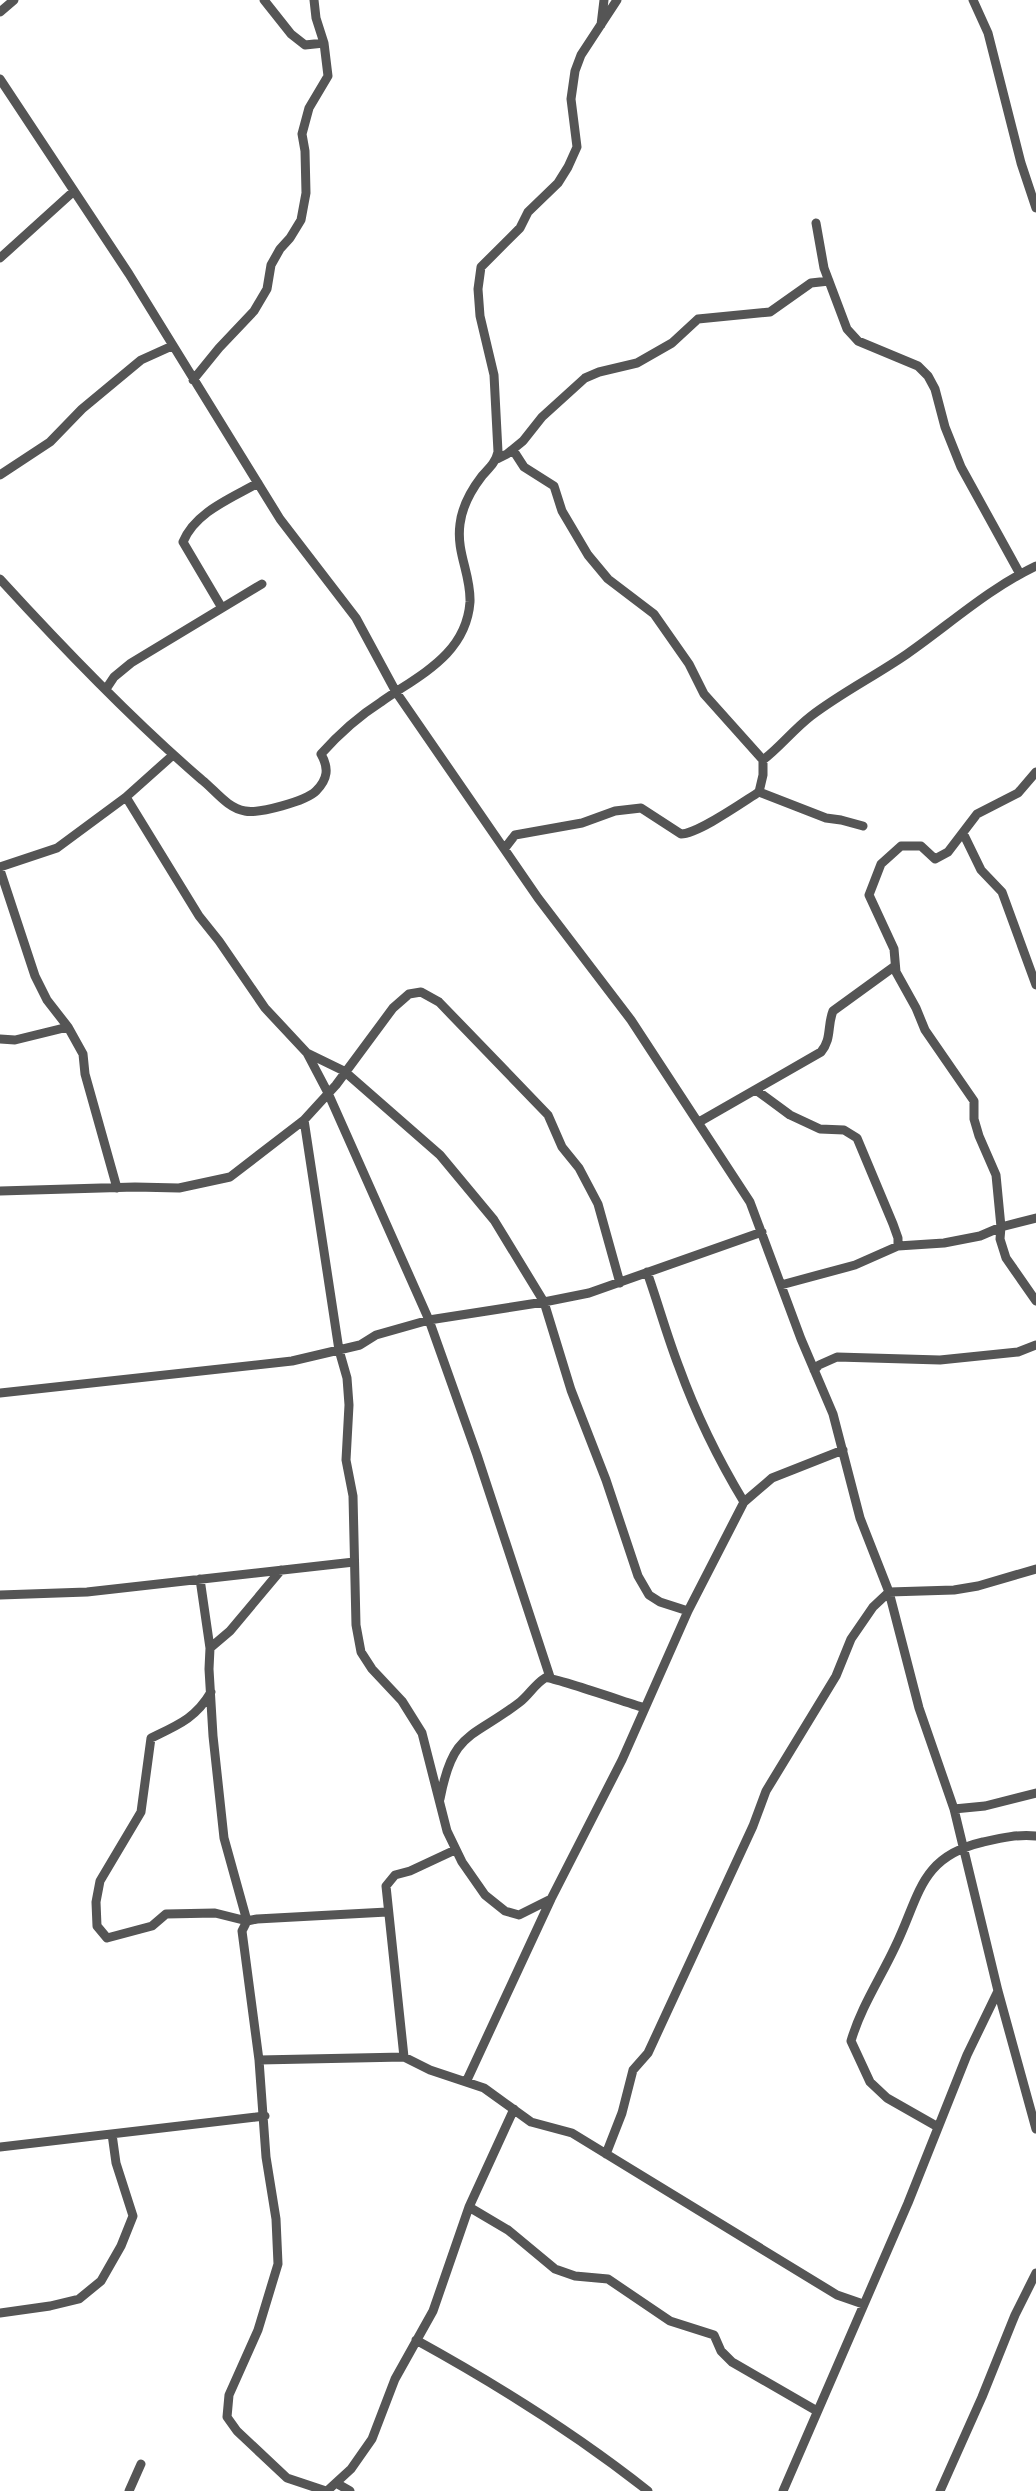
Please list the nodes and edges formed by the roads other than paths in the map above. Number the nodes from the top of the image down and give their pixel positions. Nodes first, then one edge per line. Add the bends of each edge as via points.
1 (14, 0) edge
2 (264, 0) edge
3 (314, 0) edge
4 (604, 0) edge
5 (617, 0) edge
6 (973, 0) edge
7 (0, 12) edge
8 (601, 26) junction
9 (324, 43) junction
10 (0, 79) edge
11 (74, 190) junction
12 (1036, 208) edge
13 (816, 223) dead end
14 (0, 258) edge
15 (829, 281) junction
16 (172, 346) junction
17 (193, 380) junction
18 (512, 450) junction
19 (497, 459) junction
20 (0, 475) edge
21 (258, 483) junction
22 (1036, 566) edge
23 (1020, 574) junction
24 (0, 579) edge
25 (262, 584) dead end
26 (222, 608) junction
27 (106, 689) junction
28 (396, 692) junction
29 (173, 755) junction
30 (763, 760) junction
31 (1036, 772) edge
32 (759, 792) junction
33 (126, 797) junction
34 (863, 826) dead end
35 (963, 833) junction
36 (505, 848) junction
37 (0, 868) edge
38 (895, 966) junction
39 (1036, 985) edge
40 (68, 1027) junction
41 (0, 1040) edge
42 (307, 1053) junction
43 (344, 1071) junction
44 (756, 1090) junction
45 (328, 1093) junction
46 (304, 1120) junction
47 (699, 1122) junction
48 (117, 1188) junction
49 (0, 1191) edge
50 (1036, 1218) edge
51 (1001, 1226) junction
52 (762, 1232) junction
53 (898, 1246) junction
54 (647, 1272) junction
55 (620, 1283) junction
56 (781, 1286) junction
57 (1036, 1301) edge
58 (544, 1302) junction
59 (428, 1320) junction
60 (1036, 1345) edge
61 (339, 1350) junction
62 (814, 1370) junction
63 (0, 1393) edge
64 (843, 1450) junction
65 (744, 1502) junction
66 (354, 1562) junction
67 (1036, 1569) edge
68 (281, 1570) junction
69 (200, 1579) junction
70 (889, 1592) junction
71 (0, 1595) edge
72 (688, 1611) junction
73 (210, 1648) junction
74 (550, 1676) junction
75 (211, 1692) junction
76 (645, 1708) junction
77 (1036, 1793) edge
78 (439, 1801) junction
79 (954, 1809) junction
80 (1036, 1836) edge
81 (962, 1847) junction
82 (455, 1850) junction
83 (551, 1899) junction
84 (388, 1912) junction
85 (247, 1921) junction
86 (998, 1991) junction
87 (404, 2057) junction
88 (259, 2060) junction
89 (467, 2080) junction
90 (1036, 2084) edge
91 (1025, 2086) junction
92 (514, 2109) junction
93 (265, 2116) junction
94 (938, 2127) junction
95 (1036, 2129) edge
96 (112, 2134) junction
97 (0, 2147) edge
98 (606, 2154) junction
99 (469, 2207) junction
100 (1036, 2273) edge
101 (864, 2304) junction
102 (0, 2313) edge
103 (416, 2340) junction
104 (817, 2411) junction
105 (141, 2464) dead end
106 (336, 2483) junction
107 (129, 2491) edge
108 (326, 2491) edge
109 (350, 2491) edge
110 (648, 2491) edge
111 (783, 2491) edge
112 (940, 2491) edge

1 - 7 street
2 - 9 street via 291,34 305,45
3 - 9 street
4 - 8 street
5 - 8 street
6 - 12 street via 988,32
8 - 19 street via 581,55 576,71 571,100 577,147 568,167 528,212 520,228 481,267 478,289 480,316 494,375
9 - 17 street via 328,76 309,108 302,134 306,193 301,220 271,265 267,289 254,311
10 - 11 street
11 - 14 street
11 - 16 street
13 - 15 street
15 - 18 street via 811,284 770,312 698,319 672,342 637,363 585,378
15 - 23 street via 842,321 851,335 858,341 918,366 928,376 961,467
16 - 17 street
16 - 20 street via 141,360 82,409 50,442
17 - 21 street
18 - 19 street
18 - 30 street via 524,467 554,486 562,511 588,555 608,579 654,614 684,657 704,694
19 - 28 street via 471,492 460,523 459,552 467,575 470,601 464,632 437,664
21 - 26 street via 200,517 183,542
21 - 28 street via 280,519 356,618
22 - 23 street
23 - 30 street via 963,610 906,654 823,707
24 - 27 street
25 - 26 street
26 - 27 street via 131,663 114,677
27 - 29 street
28 - 29 street via 365,714 321,754 327,766 324,782 311,796 260,812 244,811 228,803
28 - 36 street
29 - 33 street
30 - 32 street
31 - 35 street via 1018,793 977,814
32 - 34 street via 826,818
32 - 36 street via 686,834 645,810 624,810 582,823 515,835
33 - 37 street via 58,848
33 - 42 street via 199,916 265,1008
35 - 38 street via 939,858 935,859 920,846 901,846 881,864 870,895 890,936
35 - 39 street via 981,870 1002,892
36 - 47 street via 538,898 631,1020
37 - 40 street via 35,976 47,1000
38 - 44 street via 833,1011 830,1035 821,1052
38 - 51 street via 925,1030 974,1101 978,1136 996,1174
40 - 41 street via 15,1040
40 - 48 street via 83,1054 85,1074
42 - 43 street
42 - 45 street
43 - 45 street
43 - 55 street via 393,1008 409,994 421,992 439,1002 548,1115 562,1147 579,1168 598,1204
43 - 58 street via 440,1155 494,1220
44 - 47 street
44 - 53 street via 790,1115 820,1129 844,1130 858,1138 893,1224
45 - 46 street
45 - 59 street
46 - 48 street via 230,1177 179,1188
46 - 61 street
47 - 52 street via 750,1202
48 - 49 street
50 - 51 street
51 - 53 street via 980,1236 944,1243
51 - 57 street via 1000,1239 1006,1258
52 - 54 street
52 - 56 street
53 - 56 street via 854,1265
54 - 55 street
54 - 65 street via 679,1368 720,1461
55 - 58 street
56 - 62 street
58 - 59 street
58 - 72 street via 568,1381 638,1576 649,1595
59 - 61 street
59 - 74 street via 477,1455
60 - 62 street via 1018,1352 940,1360 837,1357
61 - 63 street via 292,1361
61 - 66 street via 347,1378 349,1406 346,1460 353,1496
62 - 64 street via 833,1414
64 - 65 street via 772,1478
64 - 70 street via 860,1518
65 - 72 street
66 - 68 street
66 - 78 street via 356,1625 361,1652 402,1701 422,1733
67 - 70 street via 954,1590
68 - 69 street
68 - 73 street via 230,1631
69 - 71 street via 87,1592
69 - 73 street
70 - 79 street via 919,1708
70 - 98 street via 851,1639 836,1676 766,1791 753,1826 648,2052 633,2070 622,2113
72 - 76 street
73 - 75 street
74 - 76 street
74 - 78 street via 541,1680 520,1702 459,1745 447,1770
75 - 85 street via 224,1838
75 - 85 street via 201,1708 183,1723 151,1738 141,1812 100,1882 96,1902 97,1926 107,1938 152,1926 166,1914 216,1913
76 - 83 street
77 - 79 street via 985,1806
78 - 82 street
79 - 81 street
80 - 81 street via 1008,1836
81 - 86 street
81 - 94 street via 934,1867 919,1889 896,1946 857,2019 851,2041 870,2082 887,2098
82 - 83 street via 485,1895 505,1911 519,1915
82 - 84 street via 395,1875 386,1886
83 - 89 street
84 - 85 street
84 - 87 street
85 - 88 street via 242,1931
86 - 91 street
86 - 94 street via 967,2055
87 - 88 street
87 - 89 street via 430,2070
88 - 93 street
89 - 92 street
90 - 91 street
91 - 95 street
92 - 98 street via 531,2122 572,2133
92 - 99 street
93 - 96 street
93 - 108 street via 266,2157 276,2219 278,2264 258,2330 229,2395 227,2417 237,2431 287,2478
94 - 101 street
96 - 97 street
96 - 102 street via 116,2163 133,2216 122,2246 101,2281 79,2298
98 - 101 street via 837,2295
99 - 103 street via 433,2311
99 - 104 street via 508,2230 555,2269 575,2276 608,2279 670,2322 714,2335 721,2351 732,2362
100 - 112 street
101 - 104 street
103 - 106 street via 395,2379 372,2438 351,2469
103 - 110 street via 478,2374
104 - 111 street
105 - 107 street
106 - 108 street
106 - 109 street

